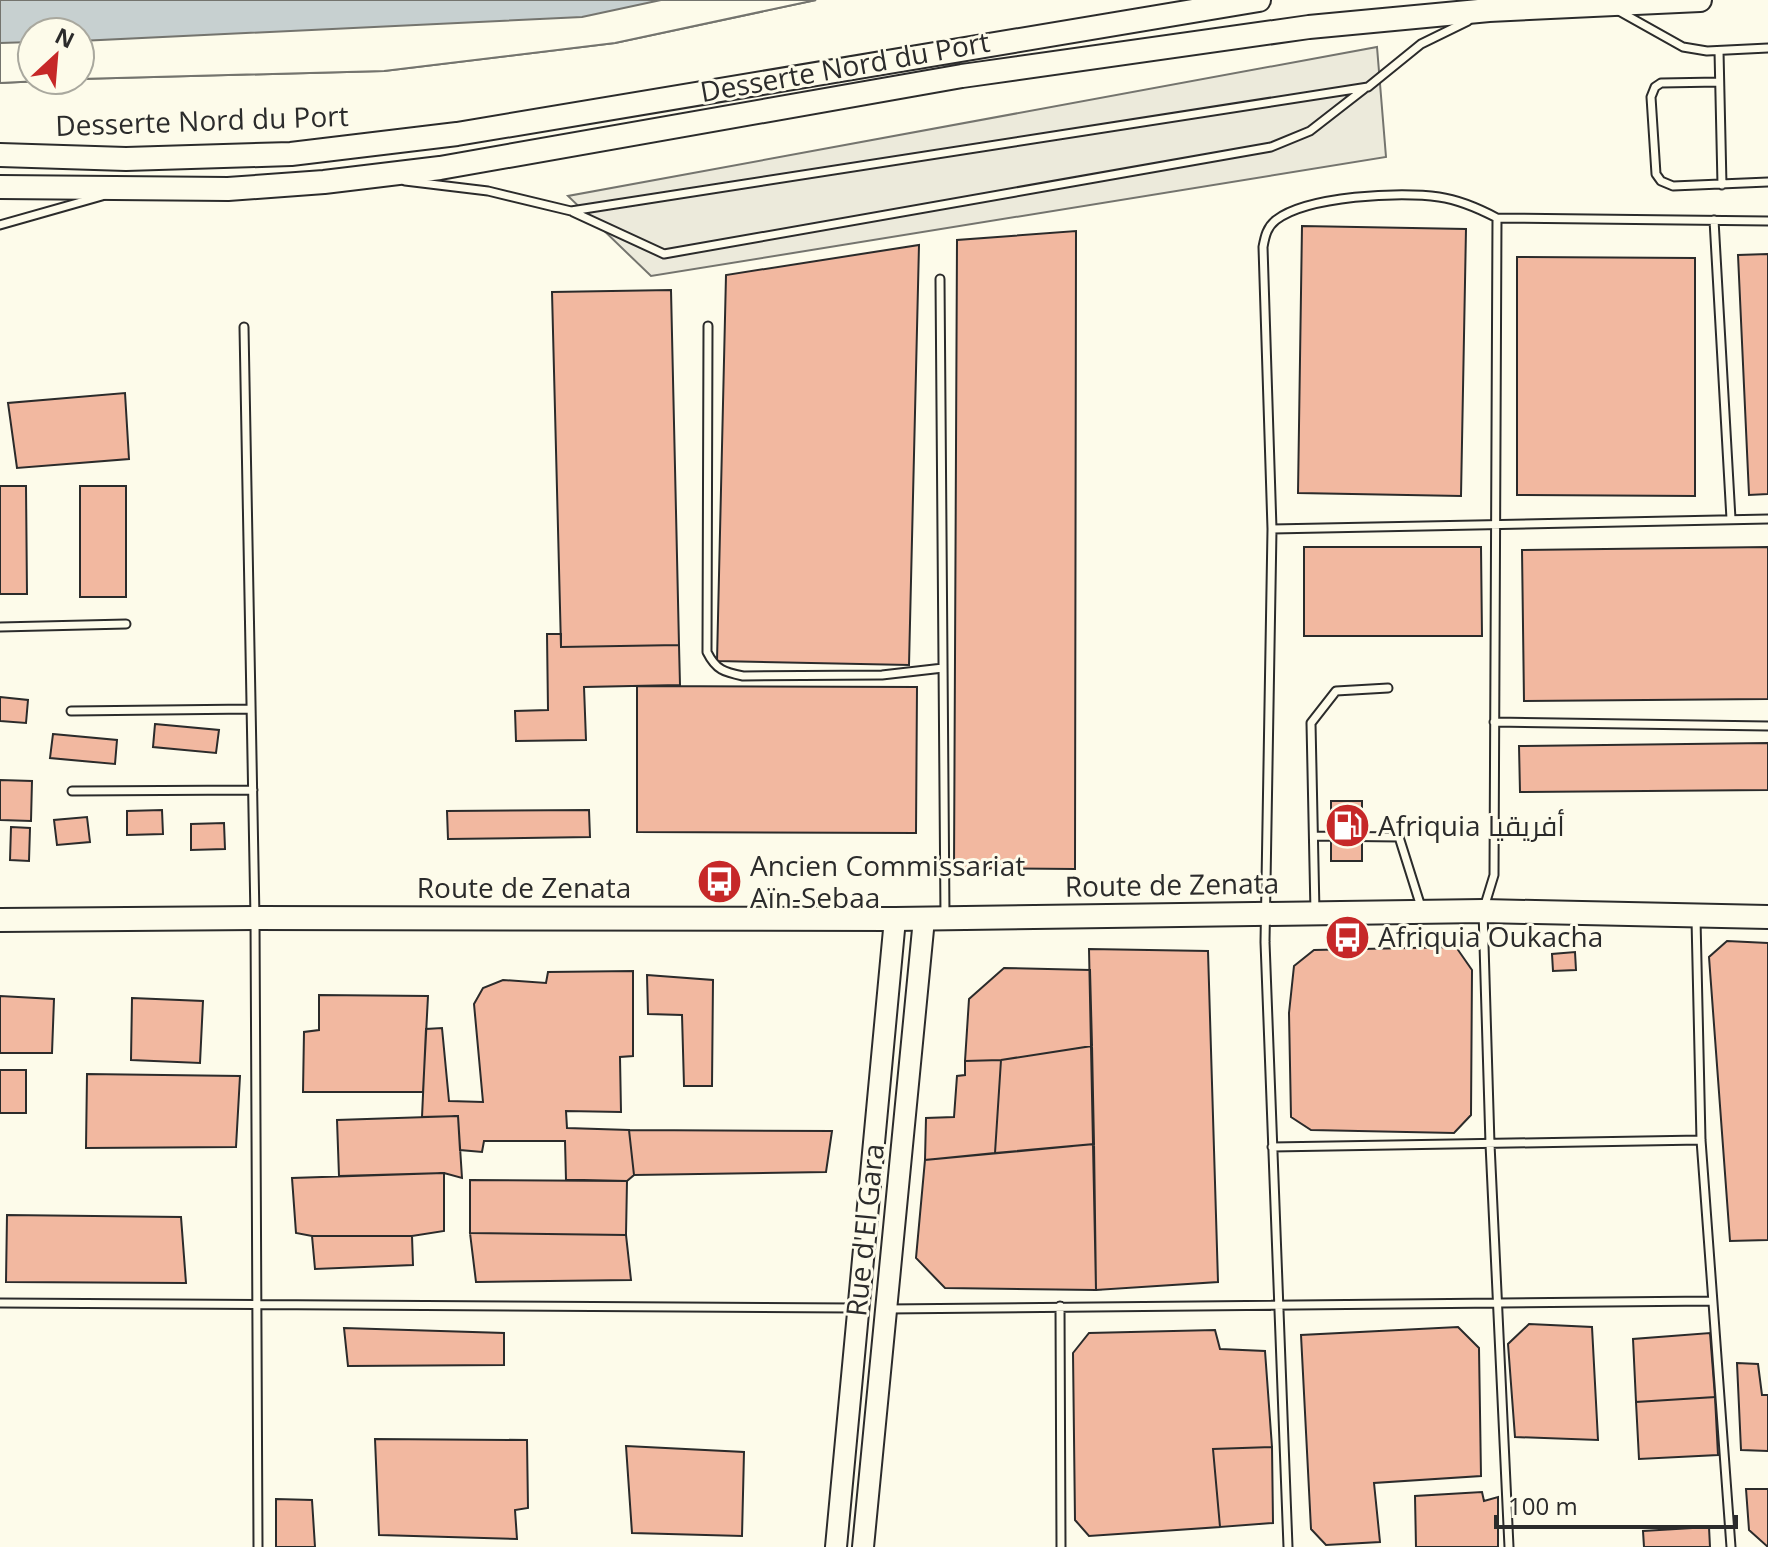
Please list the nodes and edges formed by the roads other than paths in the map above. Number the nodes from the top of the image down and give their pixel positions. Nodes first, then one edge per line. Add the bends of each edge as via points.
1 (1259, 0) edge
2 (1700, 0) edge
3 (1604, 3) junction
4 (1489, 10) junction
5 (1768, 48) edge
6 (1719, 51) junction
7 (1719, 82) junction
8 (1368, 87) junction
9 (0, 155) edge
10 (367, 177) junction
11 (1768, 182) edge
12 (1722, 185) junction
13 (0, 187) edge
14 (135, 188) junction
15 (571, 211) junction
16 (1497, 218) junction
17 (1714, 220) junction
18 (1768, 221) edge
19 (0, 225) edge
20 (940, 279) dead end
21 (708, 326) dead end
22 (244, 327) dead end
23 (1731, 519) junction
24 (1768, 519) edge
25 (1495, 526) junction
26 (1272, 529) junction
27 (126, 624) dead end
28 (0, 627) edge
29 (943, 668) junction
30 (1388, 688) dead end
31 (251, 709) junction
32 (71, 711) dead end
33 (1494, 722) junction
34 (1768, 726) edge
35 (253, 790) junction
36 (72, 791) dead end
37 (1314, 836) junction
38 (1483, 911) junction
39 (1423, 912) junction
40 (1266, 913) junction
41 (1315, 913) junction
42 (1696, 917) junction
43 (1768, 917) edge
44 (255, 918) junction
45 (895, 919) junction
46 (934, 919) junction
47 (0, 920) edge
48 (1701, 1140) junction
49 (1490, 1144) junction
50 (1272, 1147) junction
51 (1712, 1301) junction
52 (0, 1303) edge
53 (256, 1303) junction
54 (1278, 1304) junction
55 (1497, 1304) junction
56 (1060, 1306) junction
57 (857, 1308) junction
58 (885, 1309) junction
59 (258, 1547) edge
60 (836, 1547) edge
61 (863, 1547) edge
62 (1061, 1547) edge
63 (1288, 1547) edge
64 (1509, 1547) edge
65 (1731, 1547) edge

1 - 9 main road, Desserte Nord du Port via 457,134 291,154 126,159
2 - 3 main road, Desserte Nord du Port
3 - 4 main road, Desserte Nord du Port
3 - 6 lane via 1683,47
4 - 8 lane via 1421,44
4 - 10 main road, Desserte Nord du Port via 1309,27 962,76
5 - 6 lane
6 - 7 lane
7 - 12 lane
7 - 12 lane via 1661,83 1651,97 1658,178 1673,186
8 - 15 lane
8 - 15 lane via 1310,131 1271,147 664,254
10 - 14 main road, Desserte Nord du Port via 228,189
10 - 15 lane via 488,191
11 - 12 lane
13 - 14 main road, Desserte Nord du Port
14 - 19 lane
16 - 17 lane
16 - 25 lane
16 - 26 lane via 1456,200 1396,195 1309,206 1270,225 1263,247
17 - 18 lane
17 - 23 lane
20 - 29 lane
21 - 29 lane via 707,652 714,667 743,676 882,675
22 - 31 lane
23 - 24 lane
23 - 25 lane
25 - 26 lane
25 - 33 lane
26 - 40 lane
27 - 28 lane
29 - 46 lane
30 - 37 lane via 1336,691 1311,723
31 - 32 lane
31 - 35 lane
33 - 34 lane
33 - 38 lane via 1494,875
35 - 36 lane
35 - 44 lane
37 - 39 lane via 1399,837
37 - 41 lane
38 - 39 main road, Route de Zenata
38 - 42 main road, Route de Zenata
38 - 49 lane
39 - 41 main road, Route de Zenata
40 - 41 main road, Route de Zenata
40 - 46 main road, Route de Zenata
40 - 50 lane
42 - 43 main road, Route de Zenata
42 - 48 lane
44 - 45 main road, Route de Zenata
44 - 47 main road, Route de Zenata
44 - 53 lane
45 - 46 main road, Route de Zenata
45 - 57 street, Rue d'El Gara
46 - 58 street, Rue d'El Gara
48 - 49 lane
48 - 51 lane
49 - 50 lane
49 - 55 lane
50 - 54 lane
51 - 55 lane
51 - 65 lane
52 - 53 lane
53 - 57 lane
53 - 59 lane
54 - 55 lane
54 - 56 lane
54 - 63 lane
55 - 64 lane
56 - 58 lane
56 - 62 lane
57 - 60 street, Rue d'El Gara
58 - 61 street, Rue d'El Gara

